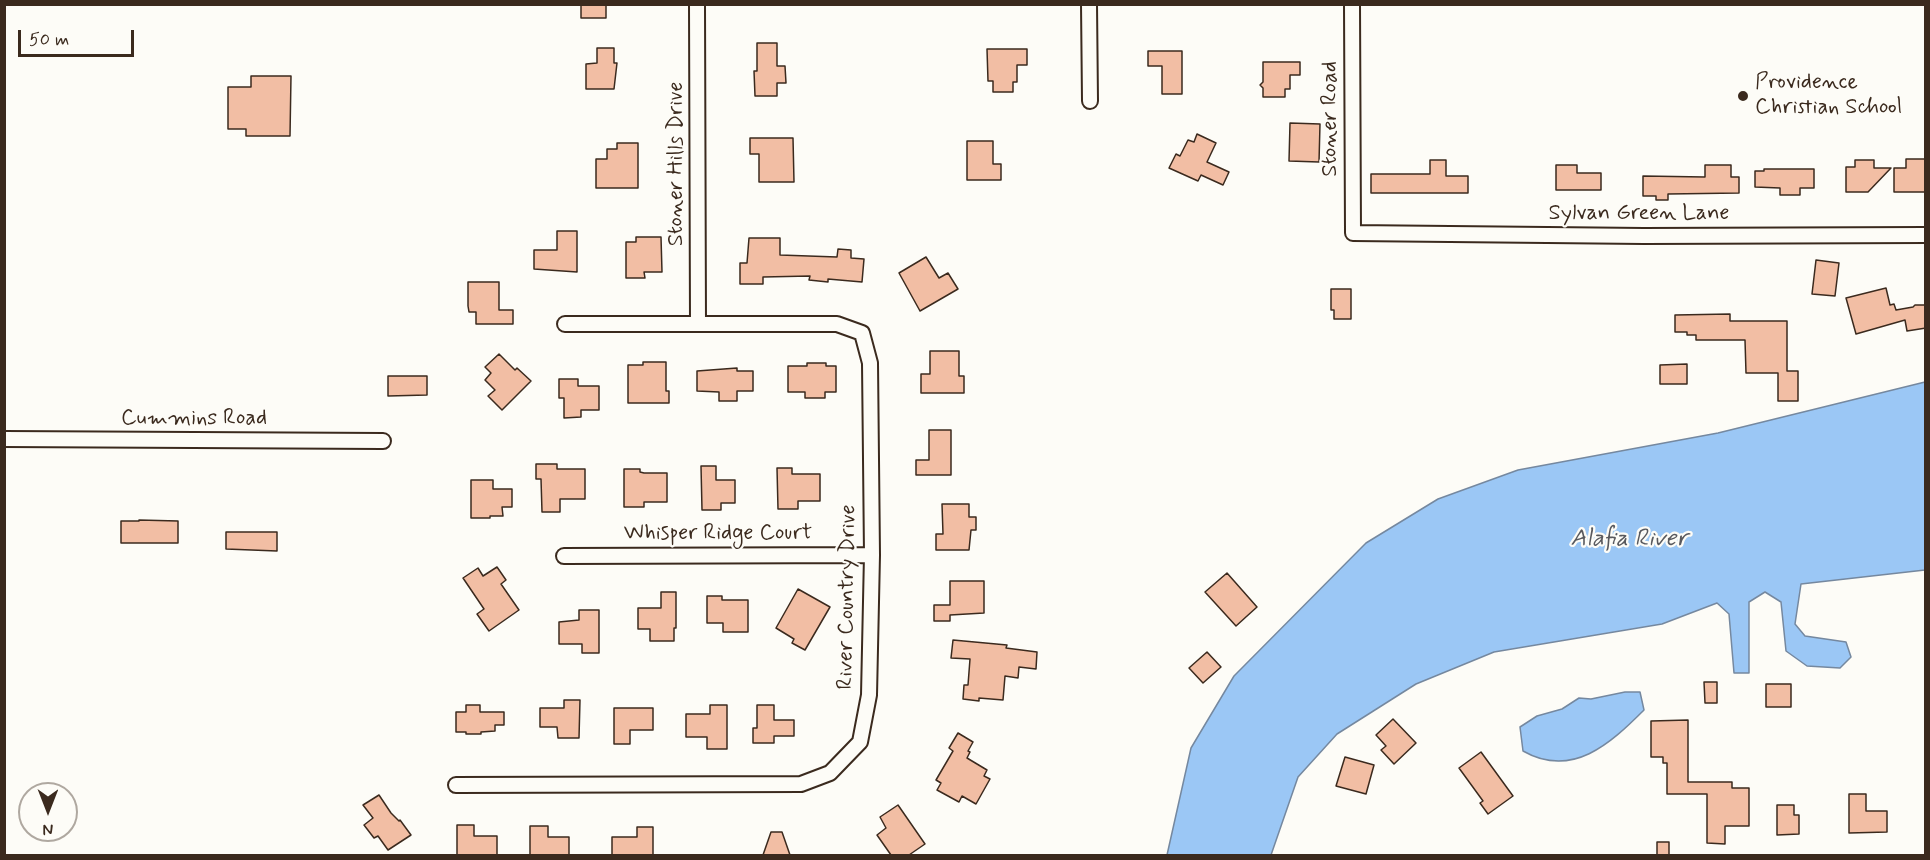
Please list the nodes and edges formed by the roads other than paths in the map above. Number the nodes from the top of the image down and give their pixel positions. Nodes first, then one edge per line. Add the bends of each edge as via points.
1 (697, 4) edge
2 (1089, 4) edge
3 (1352, 4) edge
4 (1090, 101) dead end
5 (1353, 233) joint
6 (1926, 235) edge
7 (565, 324) dead end
8 (698, 324) junction
9 (4, 439) edge
10 (384, 441) dead end
11 (872, 555) junction
12 (564, 556) dead end
13 (456, 785) dead end

1 - 8 street, Stoner Hills Drive
2 - 4 street
3 - 5 street, Stoner Road
5 - 6 street, Sylvan Green Lane
7 - 8 street, River Country Drive
8 - 11 street, River Country Drive via 837,324 862,333 870,363
9 - 10 street, Cummins Road
11 - 12 street, Whisper Ridge Court
11 - 13 street, River Country Drive via 869,695 860,742 830,773 801,784

